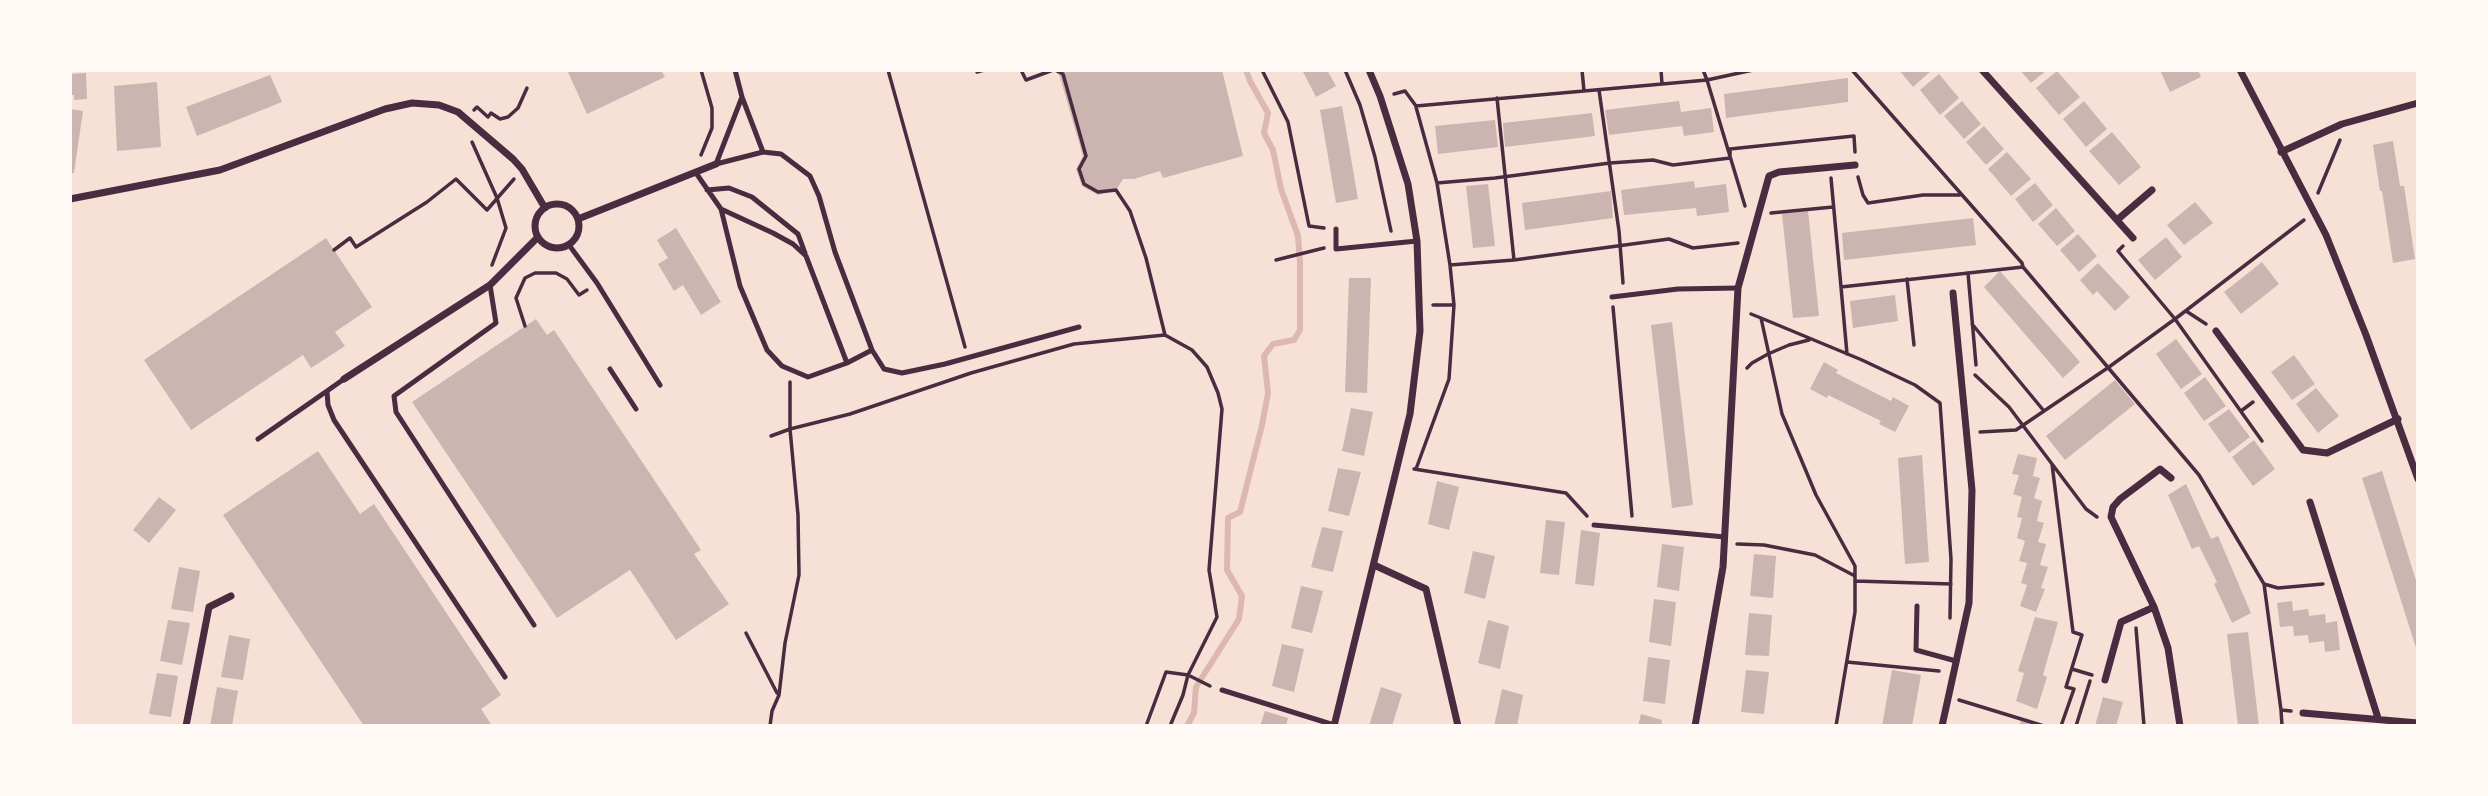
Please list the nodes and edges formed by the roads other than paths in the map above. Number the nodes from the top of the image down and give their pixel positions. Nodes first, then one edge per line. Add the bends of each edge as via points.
1 (735, 70) edge
2 (1369, 70) edge
3 (1982, 70) edge
4 (2240, 70) edge
5 (742, 97) junction
6 (2418, 103) edge
7 (763, 152) junction
8 (2281, 152) junction
9 (716, 164) junction
10 (1855, 165) dead end
11 (696, 173) junction
12 (707, 190) junction
13 (2152, 190) dead end
14 (70, 199) edge
15 (545, 208) junction
16 (721, 209) junction
17 (578, 219) junction
18 (2117, 220) junction
19 (1336, 229) dead end
20 (538, 237) junction
21 (2133, 238) road end
22 (1417, 241) junction
23 (569, 245) junction
24 (806, 256) junction
25 (490, 285) junction
26 (1738, 288) junction
27 (1953, 293) dead end
28 (1612, 297) dead end
29 (1079, 327) dead end
30 (2216, 331) road end
31 (872, 350) junction
32 (847, 363) junction
33 (610, 369) dead end
34 (344, 379) joint
35 (660, 385) dead end
36 (327, 391) junction
37 (636, 409) dead end
38 (2398, 419) junction
39 (258, 439) dead end
40 (2171, 478) dead end
41 (2418, 479) edge
42 (2310, 502) dead end
43 (1594, 524) road end
44 (1725, 540) junction
45 (1374, 565) junction
46 (231, 596) dead end
47 (1917, 606) dead end
48 (2154, 607) junction
49 (534, 625) dead end
50 (1956, 661) junction
51 (505, 677) dead end
52 (2105, 680) dead end
53 (1222, 690) dead end
54 (2303, 713) dead end
55 (2378, 718) junction
56 (2418, 723) edge
57 (187, 726) edge
58 (1334, 726) edge
59 (1458, 726) edge
60 (1695, 726) edge
61 (1942, 726) edge
62 (2180, 726) edge

1 - 5 lane
2 - 22 street via 1408,184
3 - 18 street
4 - 8 street
5 - 7 lane
5 - 9 lane
6 - 8 street via 2347,123
7 - 9 lane
7 - 31 lane via 781,154 810,176
8 - 38 street via 2314,211
9 - 11 street
10 - 26 street via 1769,176
11 - 12 lane
11 - 17 street
12 - 16 lane
12 - 24 lane via 729,188 752,197 798,234
13 - 18 street
14 - 15 street via 220,170 412,103 458,112 522,169
15 - 17 street via 564,205
15 - 20 street via 535,224
16 - 24 lane via 783,238
16 - 32 lane via 740,286 767,350 782,366 808,377
17 - 23 street via 578,233
18 - 21 street
19 - 22 lane via 1336,249
20 - 23 street via 556,248
20 - 25 street
22 - 45 street via 1420,305 1416,366
23 - 35 lane
24 - 32 lane
25 - 34 street
25 - 49 lane via 496,323 394,396 396,412
26 - 28 lane
26 - 44 street
27 - 50 street via 1972,490 1969,603
29 - 31 lane via 902,373 884,369
30 - 38 street via 2304,450 2327,453
31 - 32 lane
33 - 37 lane
34 - 36 lane
36 - 39 lane
36 - 51 lane via 334,419
38 - 41 street
40 - 48 street via 2160,469 2120,499 2111,517
42 - 55 street
43 - 44 lane
44 - 60 street
45 - 58 street
45 - 59 street via 1426,589
46 - 57 street via 209,607
47 - 50 lane via 1916,650
48 - 52 street via 2121,622
48 - 62 street via 2168,648
50 - 61 street
53 - 58 lane
54 - 55 street
55 - 56 street

